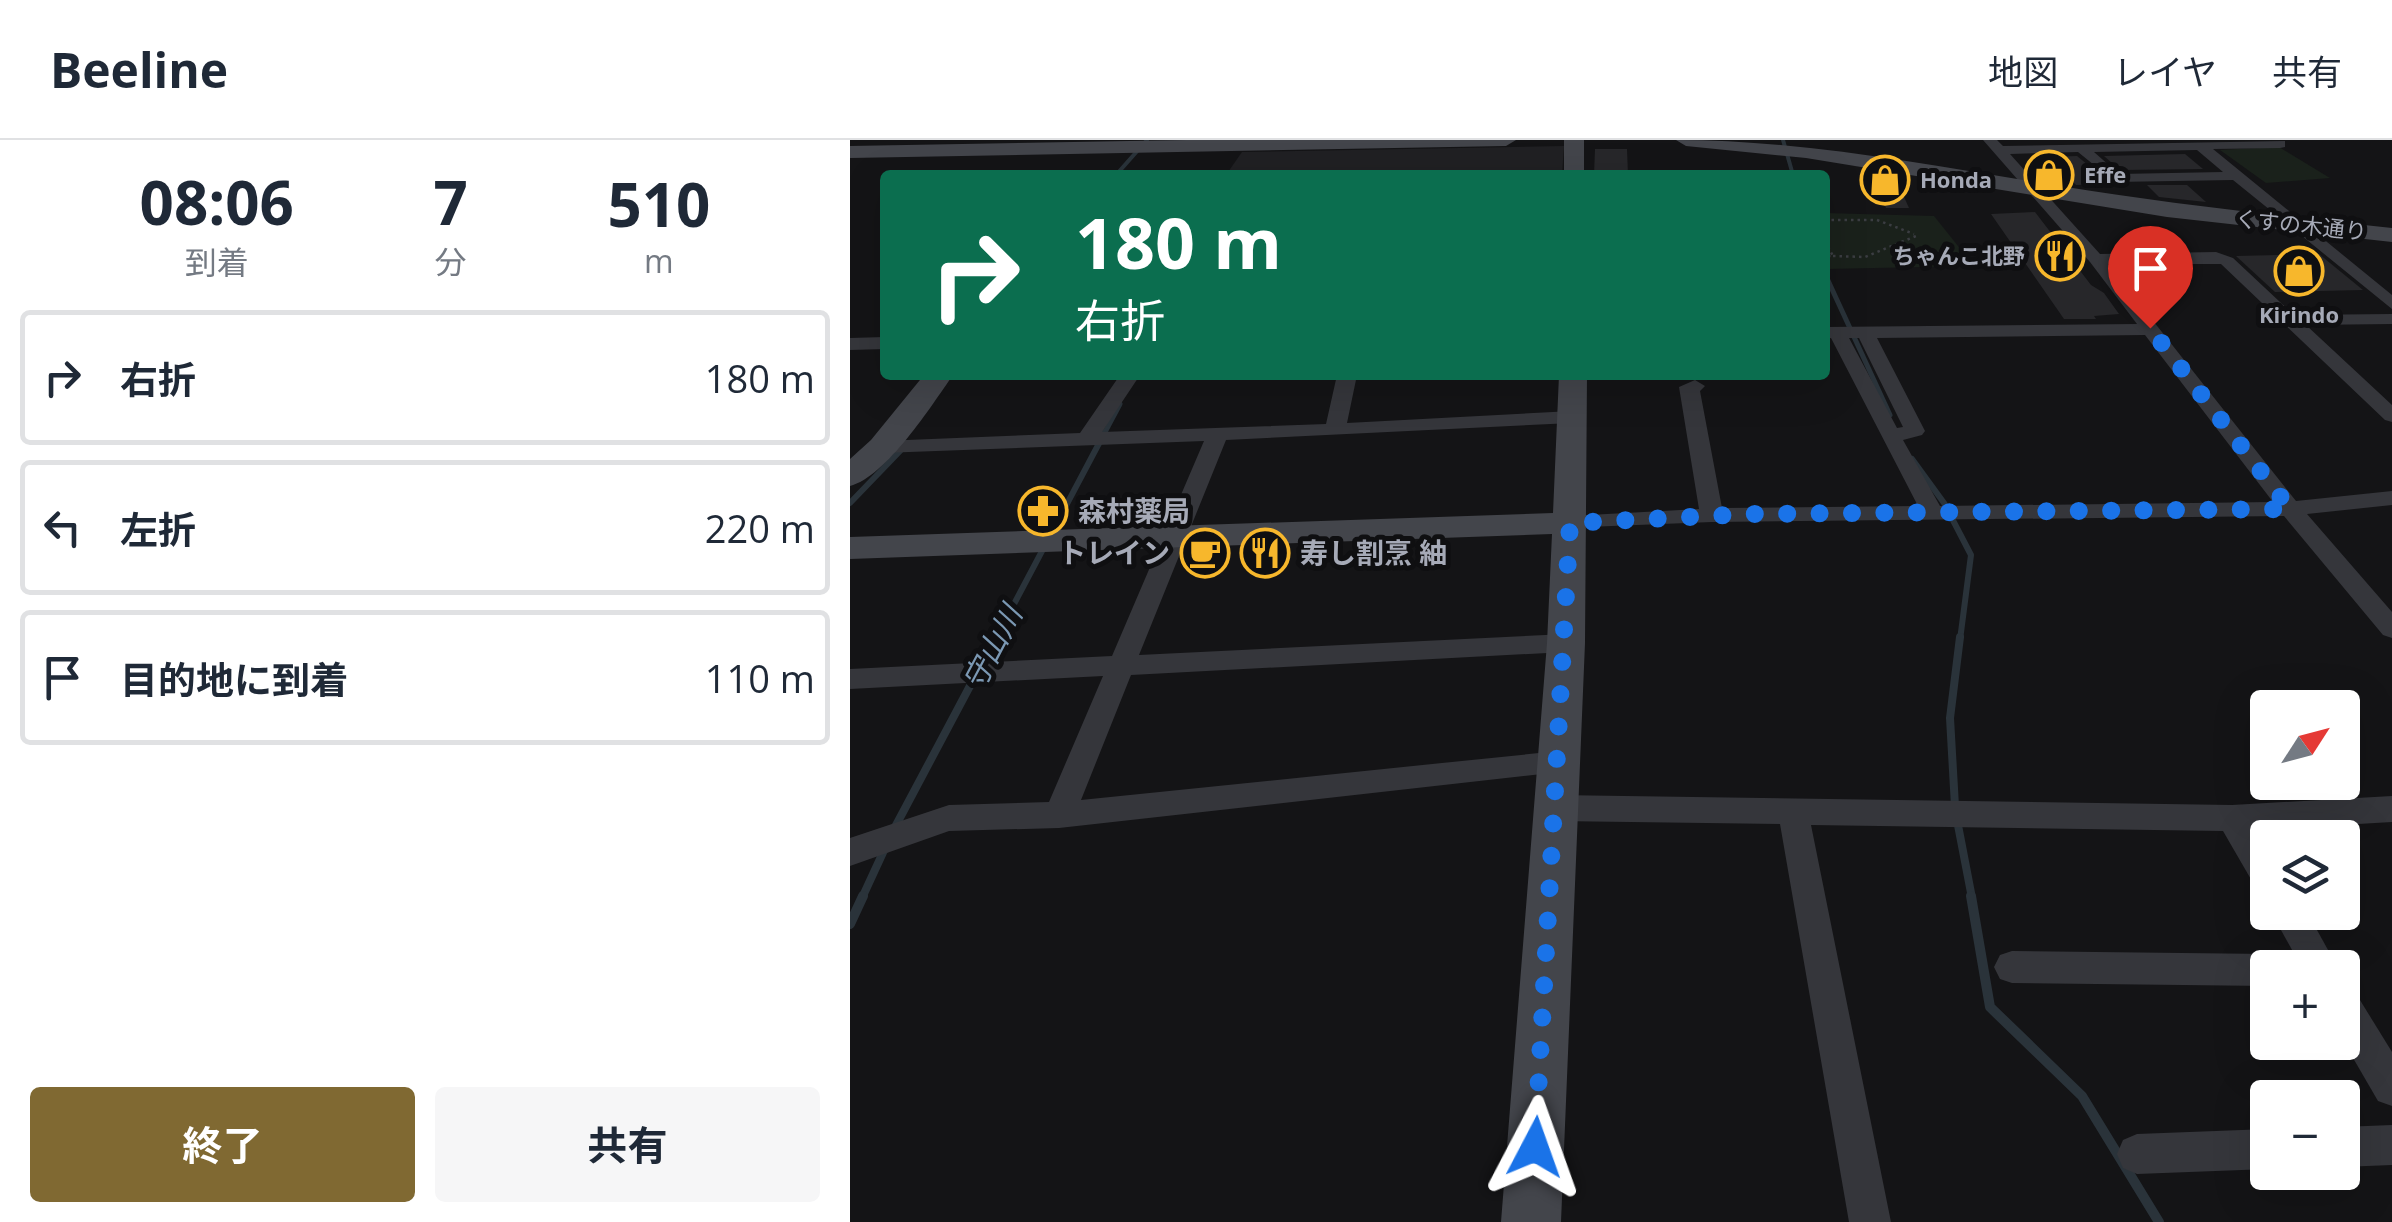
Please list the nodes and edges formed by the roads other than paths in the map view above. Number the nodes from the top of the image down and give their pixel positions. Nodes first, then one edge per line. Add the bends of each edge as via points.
1 (1463, 140) edge
2 (1506, 140) edge
3 (1574, 140) edge
4 (1686, 140) edge
5 (1393, 141) edge
6 (1125, 143) edge
7 (1767, 143) edge
8 (2198, 144) edge
9 (2280, 144) dead end
10 (1994, 145) edge
11 (2082, 150) junction
12 (850, 152) edge
13 (1101, 170) edge
14 (1574, 170) edge
15 (2236, 176) junction
16 (2032, 189) junction
17 (2298, 225) junction
18 (2392, 235) edge
19 (2096, 259) junction
20 (2392, 279) edge
21 (2363, 280) junction
22 (2392, 304) edge
23 (2291, 320) junction
24 (2392, 320) edge
25 (2150, 328) junction
26 (1831, 332) edge
27 (1865, 332) junction
28 (880, 343) edge
29 (850, 344) edge
30 (935, 380) edge
31 (1127, 380) edge
32 (1345, 380) edge
33 (1573, 380) edge
34 (1695, 386) dead end
35 (1891, 386) junction
36 (1867, 388) junction
37 (2392, 416) edge
38 (1572, 417) junction
39 (1334, 430) junction
40 (1218, 434) junction
41 (1890, 436) junction
42 (1087, 439) junction
43 (882, 446) junction
44 (850, 476) edge
45 (2392, 498) edge
46 (2290, 509) junction
47 (1932, 511) junction
48 (1712, 515) junction
49 (1570, 523) junction
50 (1178, 534) junction
51 (850, 548) edge
52 (2392, 629) edge
53 (1566, 643) junction
54 (1120, 664) junction
55 (850, 680) edge
56 (1558, 786) junction
57 (2392, 809) edge
58 (1794, 812) junction
59 (1059, 815) junction
60 (2232, 818) junction
61 (2250, 848) edge
62 (852, 857) edge
63 (2012, 967) dead end
64 (2250, 970) edge
65 (2360, 1034) edge
66 (2392, 1087) edge
67 (2392, 1145) edge
68 (2360, 1146) edge
69 (2250, 1151) edge
70 (2138, 1154) dead end
71 (1531, 1222) edge
72 (1870, 1222) edge

1 - 2 street
1 - 5 street
3 - 14 street
4 - 7 street, くすの木通り
5 - 6 street
6 - 12 street
6 - 13 street
7 - 16 street, くすの木通り
8 - 9 street
8 - 11 street
8 - 15 street
10 - 11 street
10 - 16 street
11 - 15 street via 2115,178
15 - 17 street
16 - 17 street, くすの木通り
16 - 19 street
17 - 18 street, くすの木通り
17 - 21 street
19 - 23 street via 2216,257
19 - 25 street
20 - 21 street
21 - 22 street
23 - 24 street
23 - 37 street
25 - 27 street
25 - 46 street
26 - 27 street
26 - 36 street
27 - 35 street
28 - 29 street
30 - 43 street
31 - 42 street
32 - 39 street
33 - 38 street
34 - 48 street via 1689,386
35 - 36 street
35 - 41 street via 1915,431
36 - 41 street
38 - 39 street
38 - 49 street
39 - 40 street
40 - 42 street
40 - 50 street
41 - 47 street
42 - 43 street
43 - 44 street
45 - 46 street
46 - 47 street
46 - 52 street
47 - 48 street
48 - 49 street
49 - 50 street
49 - 53 street
50 - 51 street
50 - 54 street
53 - 54 street
53 - 56 street
54 - 55 street
54 - 59 street
56 - 58 street
56 - 59 street
56 - 71 street
57 - 60 street
58 - 60 street
58 - 72 street
59 - 62 street via 950,818
60 - 61 street
63 - 64 street
65 - 66 street
67 - 68 street
69 - 70 street

